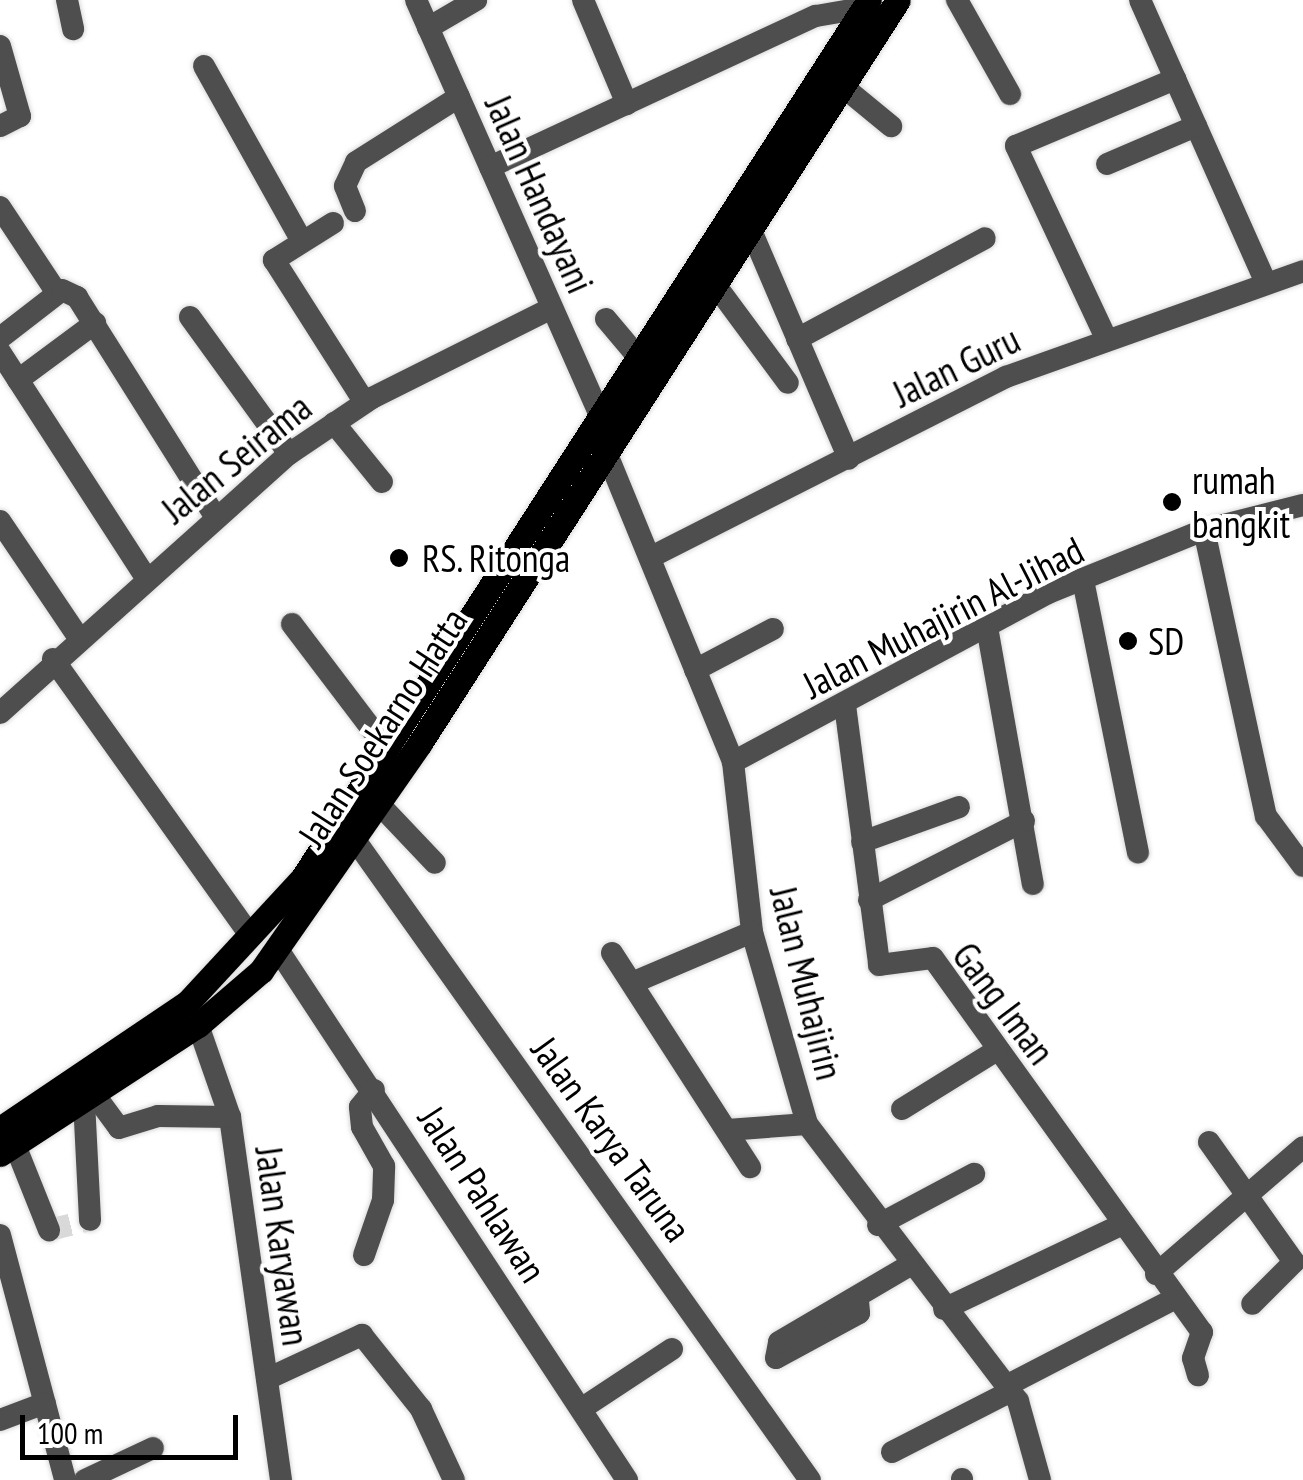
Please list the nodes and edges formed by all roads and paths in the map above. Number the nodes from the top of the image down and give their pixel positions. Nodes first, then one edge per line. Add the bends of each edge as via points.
1 (67, 0) edge
2 (416, 0) edge
3 (476, 0) edge
4 (583, 0) edge
5 (898, 0) edge
6 (956, 0) edge
7 (1140, 0) edge
8 (866, 4) edge
9 (812, 8) edge
10 (428, 28) junction
11 (74, 29) dead end
12 (0, 46) edge
13 (204, 66) dead end
14 (1175, 79) junction
15 (840, 85) junction
16 (1010, 94) dead end
17 (459, 98) junction
18 (627, 104) junction
19 (0, 126) edge
20 (891, 126) dead end
21 (1196, 126) junction
22 (1107, 164) dead end
23 (490, 167) junction
24 (0, 207) edge
25 (355, 211) dead end
26 (333, 223) dead end
27 (750, 228) junction
28 (985, 238) dead end
29 (302, 241) junction
30 (1303, 271) edge
31 (1266, 281) junction
32 (714, 283) junction
33 (57, 293) junction
34 (552, 308) junction
35 (190, 318) dead end
36 (606, 319) dead end
37 (95, 323) junction
38 (1104, 336) junction
39 (1, 338) edge
40 (797, 338) junction
41 (638, 356) junction
42 (18, 380) junction
43 (788, 384) dead end
44 (365, 403) junction
45 (600, 416) junction
46 (334, 423) junction
47 (606, 452) junction
48 (289, 454) junction
49 (849, 459) junction
50 (382, 482) dead end
51 (1303, 505) edge
52 (216, 516) junction
53 (0, 520) edge
54 (1204, 530) junction
55 (653, 556) junction
56 (147, 579) junction
57 (1083, 580) junction
58 (292, 624) dead end
59 (987, 627) junction
60 (772, 629) dead end
61 (77, 635) junction
62 (53, 660) junction
63 (695, 670) junction
64 (845, 705) junction
65 (1, 709) edge
66 (402, 740) junction
67 (733, 762) junction
68 (379, 804) junction
69 (960, 807) dead end
70 (1024, 821) junction
71 (355, 840) junction
72 (862, 842) junction
73 (1138, 852) dead end
74 (1300, 855) edge
75 (434, 863) dead end
76 (1033, 884) dead end
77 (869, 900) junction
78 (752, 932) junction
79 (251, 937) junction
80 (277, 948) junction
81 (612, 953) dead end
82 (632, 983) junction
83 (198, 1026) junction
84 (997, 1050) junction
85 (374, 1090) junction
86 (89, 1098) junction
87 (902, 1108) dead end
88 (230, 1118) junction
89 (806, 1124) junction
90 (727, 1130) junction
91 (1208, 1142) dead end
92 (5, 1143) edge
93 (1303, 1147) edge
94 (750, 1167) dead end
95 (974, 1174) dead end
96 (1250, 1193) junction
97 (90, 1220) dead end
98 (878, 1225) junction
99 (1121, 1226) junction
100 (50, 1230) dead end
101 (0, 1235) edge
102 (364, 1255) dead end
103 (910, 1265) junction
104 (1156, 1274) junction
105 (1174, 1298) junction
106 (858, 1301) dead end
107 (1252, 1304) dead end
108 (944, 1309) junction
109 (672, 1348) dead end
110 (1198, 1375) dead end
111 (267, 1379) junction
112 (1008, 1389) junction
113 (45, 1403) junction
114 (581, 1409) junction
115 (0, 1420) edge
116 (153, 1448) dead end
117 (892, 1452) dead end
118 (65, 1480) edge
119 (85, 1480) edge
120 (281, 1480) edge
121 (454, 1480) edge
122 (628, 1480) edge
123 (810, 1480) edge
124 (1040, 1480) edge

1 - 11 street
2 - 10 street, Jalan Handayani
3 - 10 street
4 - 18 street
5 - 15 main road, Jalan Soekarno Hatta
6 - 16 street
7 - 14 street
8 - 9 street
8 - 41 main road, Jalan Soekarno Hatta
9 - 18 street
10 - 17 street, Jalan Handayani
12 - 19 street via 20,116
13 - 29 street
14 - 21 street
14 - 38 street via 1016,146
15 - 20 street
15 - 27 main road, Jalan Soekarno Hatta
17 - 23 street, Jalan Handayani
17 - 25 street via 356,162 345,186
18 - 23 street
21 - 22 street
21 - 31 street
23 - 34 street, Jalan Handayani
24 - 33 street
26 - 29 street
27 - 32 main road, Jalan Soekarno Hatta
27 - 40 street
28 - 40 street
29 - 44 street via 275,264
30 - 31 street, Jalan Guru
31 - 38 street, Jalan Guru
32 - 43 street
32 - 47 main road, Jalan Soekarno Hatta
33 - 37 street via 69,290
33 - 39 street
34 - 44 street, Jalan Seirama
34 - 45 street, Jalan Handayani
35 - 48 street
36 - 41 street
37 - 42 street
37 - 52 street
38 - 49 street, Jalan Guru
39 - 42 street
40 - 49 street
41 - 45 main road, Jalan Soekarno Hatta
42 - 56 street
44 - 46 street, Jalan Seirama
45 - 66 main road, Jalan Soekarno Hatta
46 - 48 street, Jalan Seirama
46 - 50 street
47 - 55 street, Jalan Muhajirin
47 - 66 main road, Jalan Soekarno Hatta
48 - 52 street, Jalan Seirama
49 - 55 street, Jalan Guru
51 - 54 street, Jalan Muhajirin Al-Jihad
52 - 56 street, Jalan Seirama
53 - 61 street
54 - 57 street, Jalan Muhajirin Al-Jihad
54 - 74 street via 1266,816
55 - 63 street, Jalan Muhajirin
56 - 61 street, Jalan Seirama
57 - 59 street, Jalan Muhajirin Al-Jihad
57 - 73 street
58 - 66 street
59 - 64 street, Jalan Muhajirin Al-Jihad
59 - 70 street
60 - 63 street
61 - 62 street, Jalan Seirama
62 - 65 street, Jalan Seirama
62 - 79 street
63 - 67 street, Jalan Muhajirin
64 - 67 street, Jalan Muhajirin Al-Jihad
64 - 72 street, Gang Iman
66 - 68 main road, Jalan Soekarno Hatta
66 - 79 main road, Jalan Soekarno Hatta via 302,879
67 - 78 street, Jalan Muhajirin
68 - 71 main road, Jalan Soekarno Hatta
68 - 75 street
69 - 72 street
70 - 76 street
70 - 77 street
71 - 80 main road, Jalan Soekarno Hatta
71 - 123 street, Jalan Karya Taruna
72 - 77 street, Gang Iman
77 - 84 street, Gang Iman via 879,965 934,958
78 - 82 street
78 - 89 street, Jalan Muhajirin
79 - 92 main road, Jalan Soekarno Hatta via 187,1003
80 - 83 main road, Jalan Soekarno Hatta
80 - 85 street, Jalan Pahlawan
81 - 82 street
82 - 90 street
83 - 86 main road, Jalan Soekarno Hatta
83 - 88 street, Jalan Karyawan
84 - 87 street
84 - 99 street, Gang Iman
85 - 102 street via 360,1107 362,1127 384,1166 383,1200
85 - 114 street, Jalan Pahlawan
86 - 88 street via 119,1128 158,1116
86 - 92 main road, Jalan Soekarno Hatta
86 - 97 street
88 - 111 street, Jalan Karyawan
89 - 90 street
89 - 98 street, Jalan Muhajirin
90 - 94 street
91 - 96 street
92 - 100 street
93 - 96 street
95 - 98 street
96 - 104 street
96 - 107 street via 1294,1262
98 - 103 street, Jalan Muhajirin
99 - 104 street, Gang Iman
99 - 108 street
101 - 113 street
103 - 106 street
103 - 108 street, Jalan Muhajirin
104 - 105 street, Gang Iman
105 - 110 street, Gang Iman via 1205,1338 1193,1358
105 - 112 street
108 - 112 street, Jalan Muhajirin
109 - 114 street
111 - 120 street, Jalan Karyawan
111 - 121 street via 362,1335 421,1409
112 - 117 street
112 - 124 street, Jalan Muhajirin
113 - 115 street
113 - 118 street
114 - 122 street, Jalan Pahlawan
116 - 119 street

